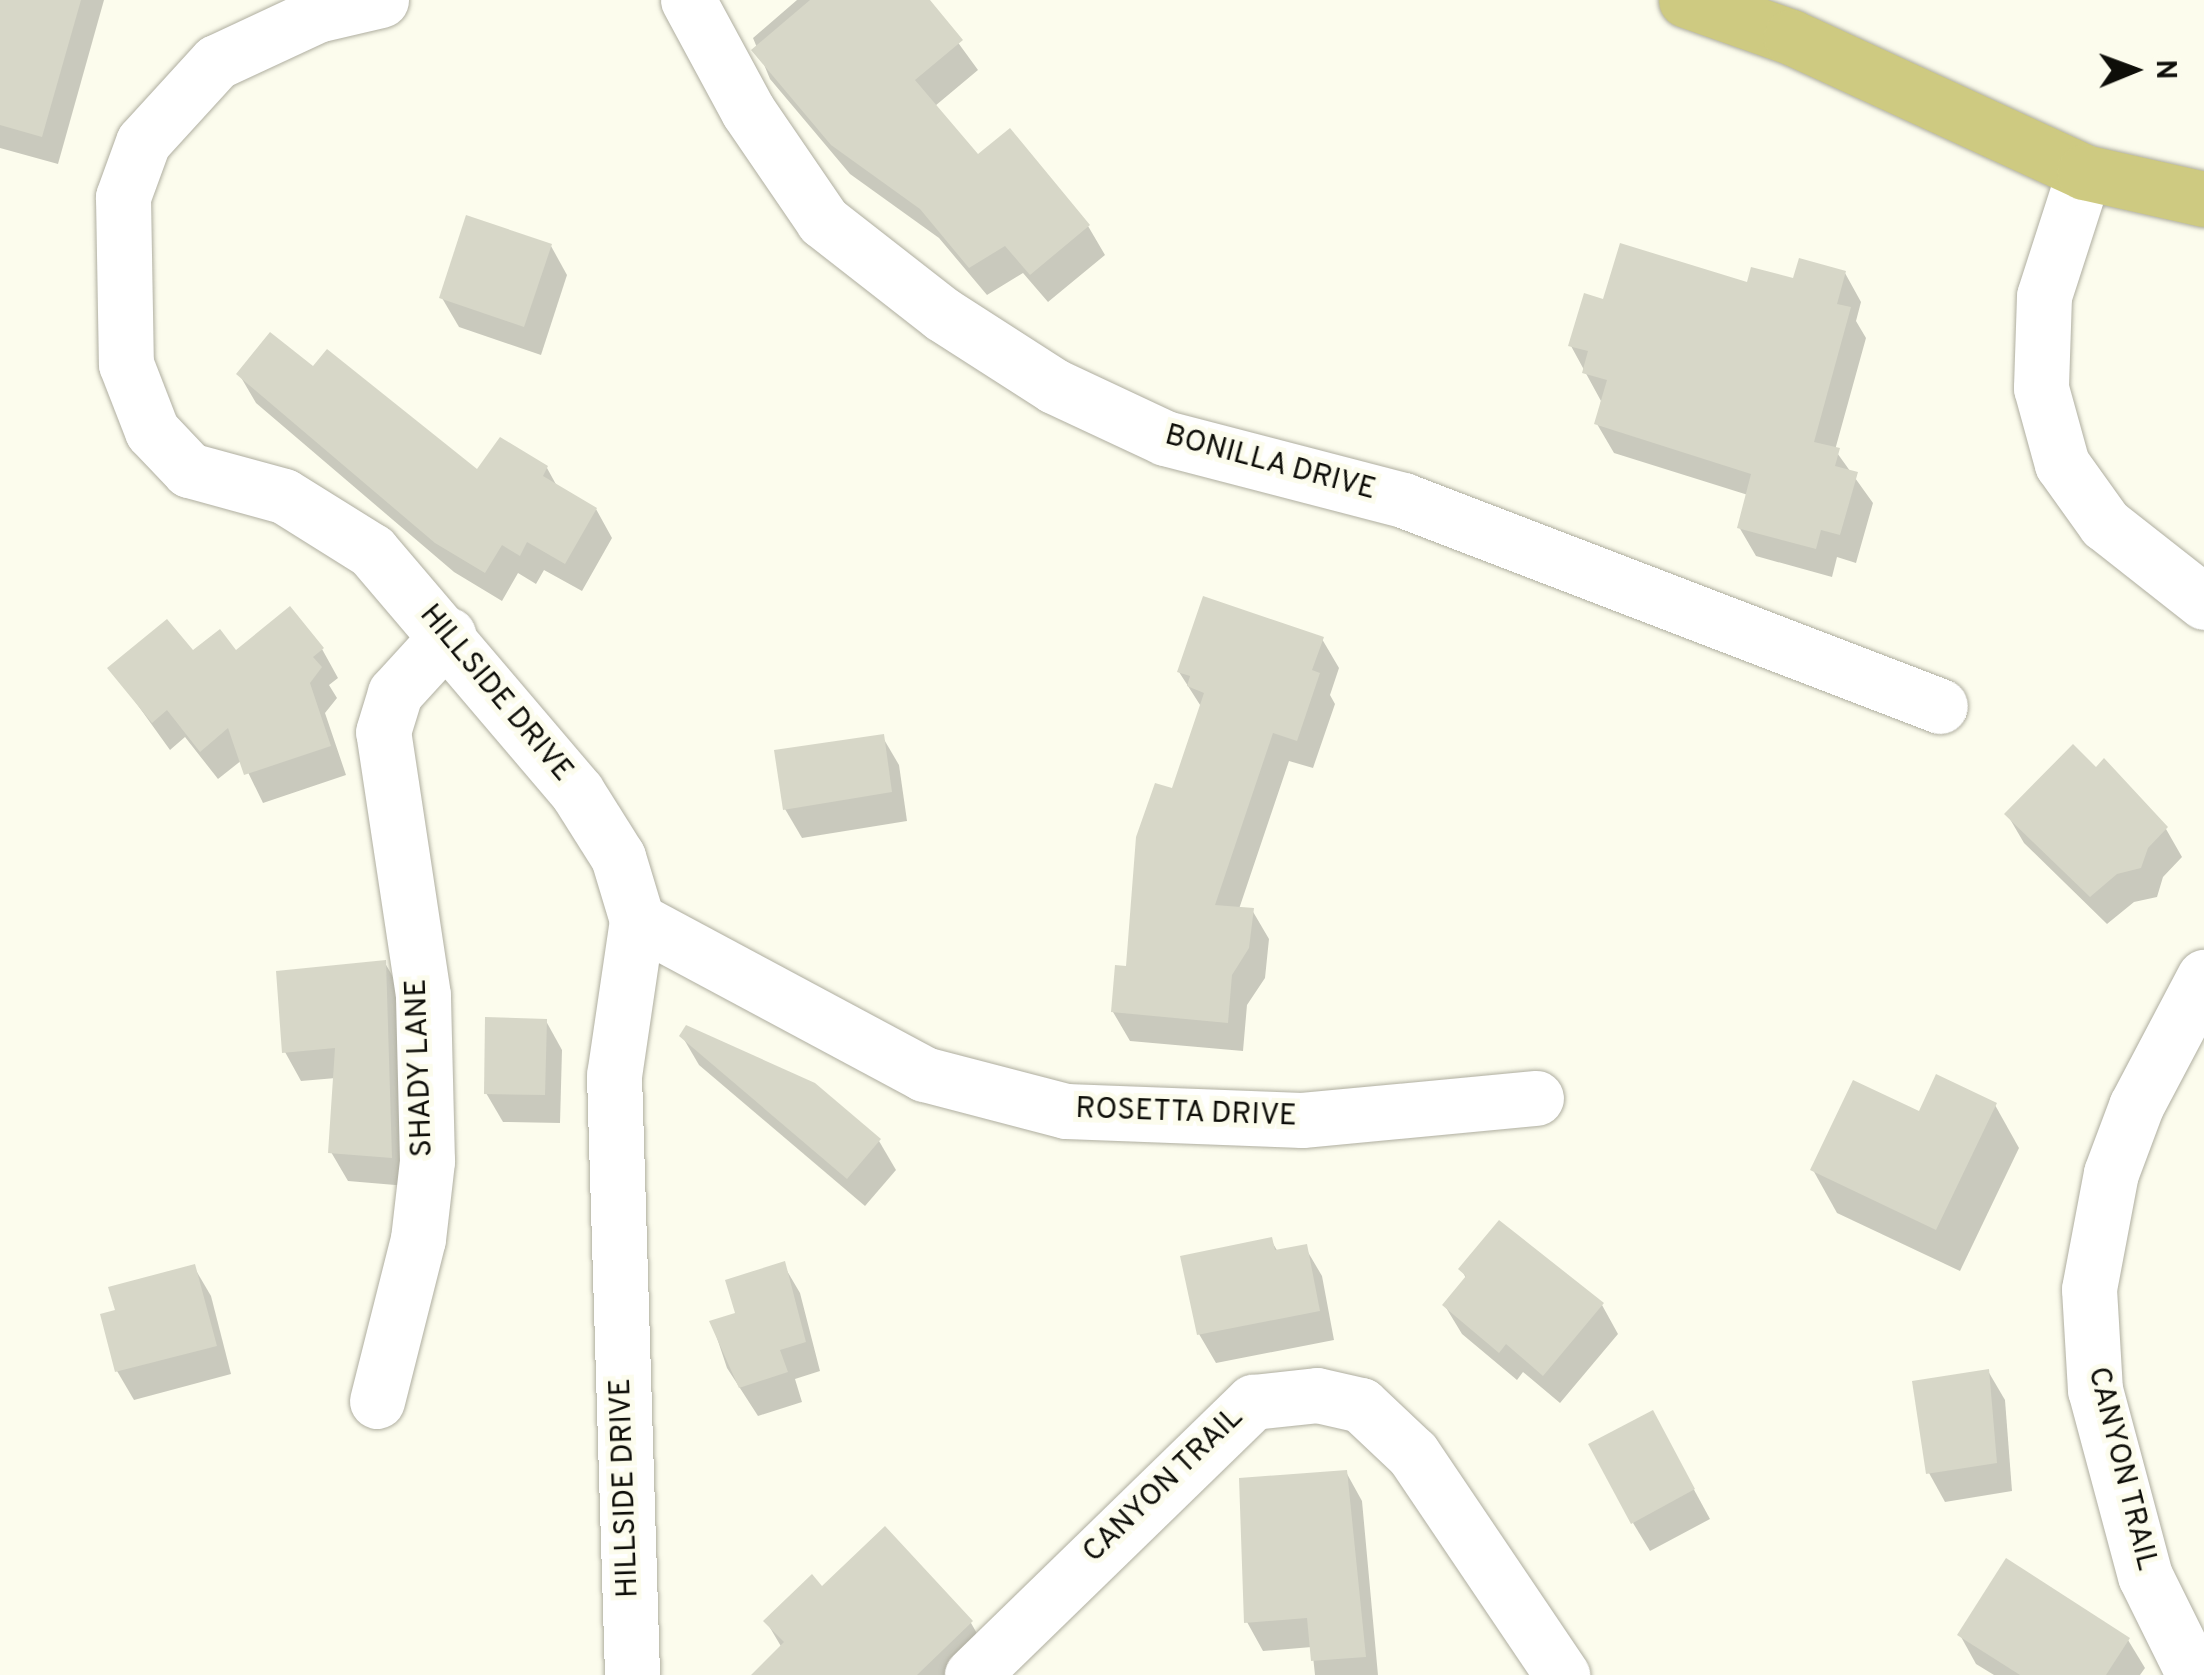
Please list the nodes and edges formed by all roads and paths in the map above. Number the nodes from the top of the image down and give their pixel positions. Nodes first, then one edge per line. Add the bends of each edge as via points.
1 (381, 0) edge
2 (688, 0) edge
3 (1686, 0) edge
4 (2084, 172) junction
5 (2204, 199) edge
6 (2204, 602) edge
7 (448, 636) junction
8 (1940, 706) dead end
9 (637, 920) junction
10 (2204, 977) edge
11 (1536, 1098) dead end
12 (377, 1401) dead end
13 (632, 1675) edge
14 (972, 1675) edge
15 (1562, 1675) edge
16 (2194, 1675) edge

1 - 7 street, HILLSIDE DRIVE via 317,15 216,62 144,142 123,197 126,364 152,431 190,470 284,496 372,551
2 - 8 street, BONILLA DRIVE via 748,110 824,220 942,314 1054,386 1165,438 1403,500
3 - 4 main road via 1791,37
4 - 5 main road
4 - 6 street via 2044,296 2041,388 2062,464 2106,524
7 - 9 street, HILLSIDE DRIVE via 577,792 618,858
7 - 12 street, SHADY LANE via 395,693 383,732 423,995 427,1161 418,1239
9 - 11 street, ROSETTA DRIVE via 924,1074 1066,1110 1302,1120
9 - 13 street, HILLSIDE DRIVE via 614,1075
10 - 16 street, CANYON TRAIL via 2136,1106 2111,1174 2089,1289 2095,1390 2144,1576
14 - 15 street, CANYON TRAIL via 1253,1402 1317,1395 1360,1405 1412,1454

